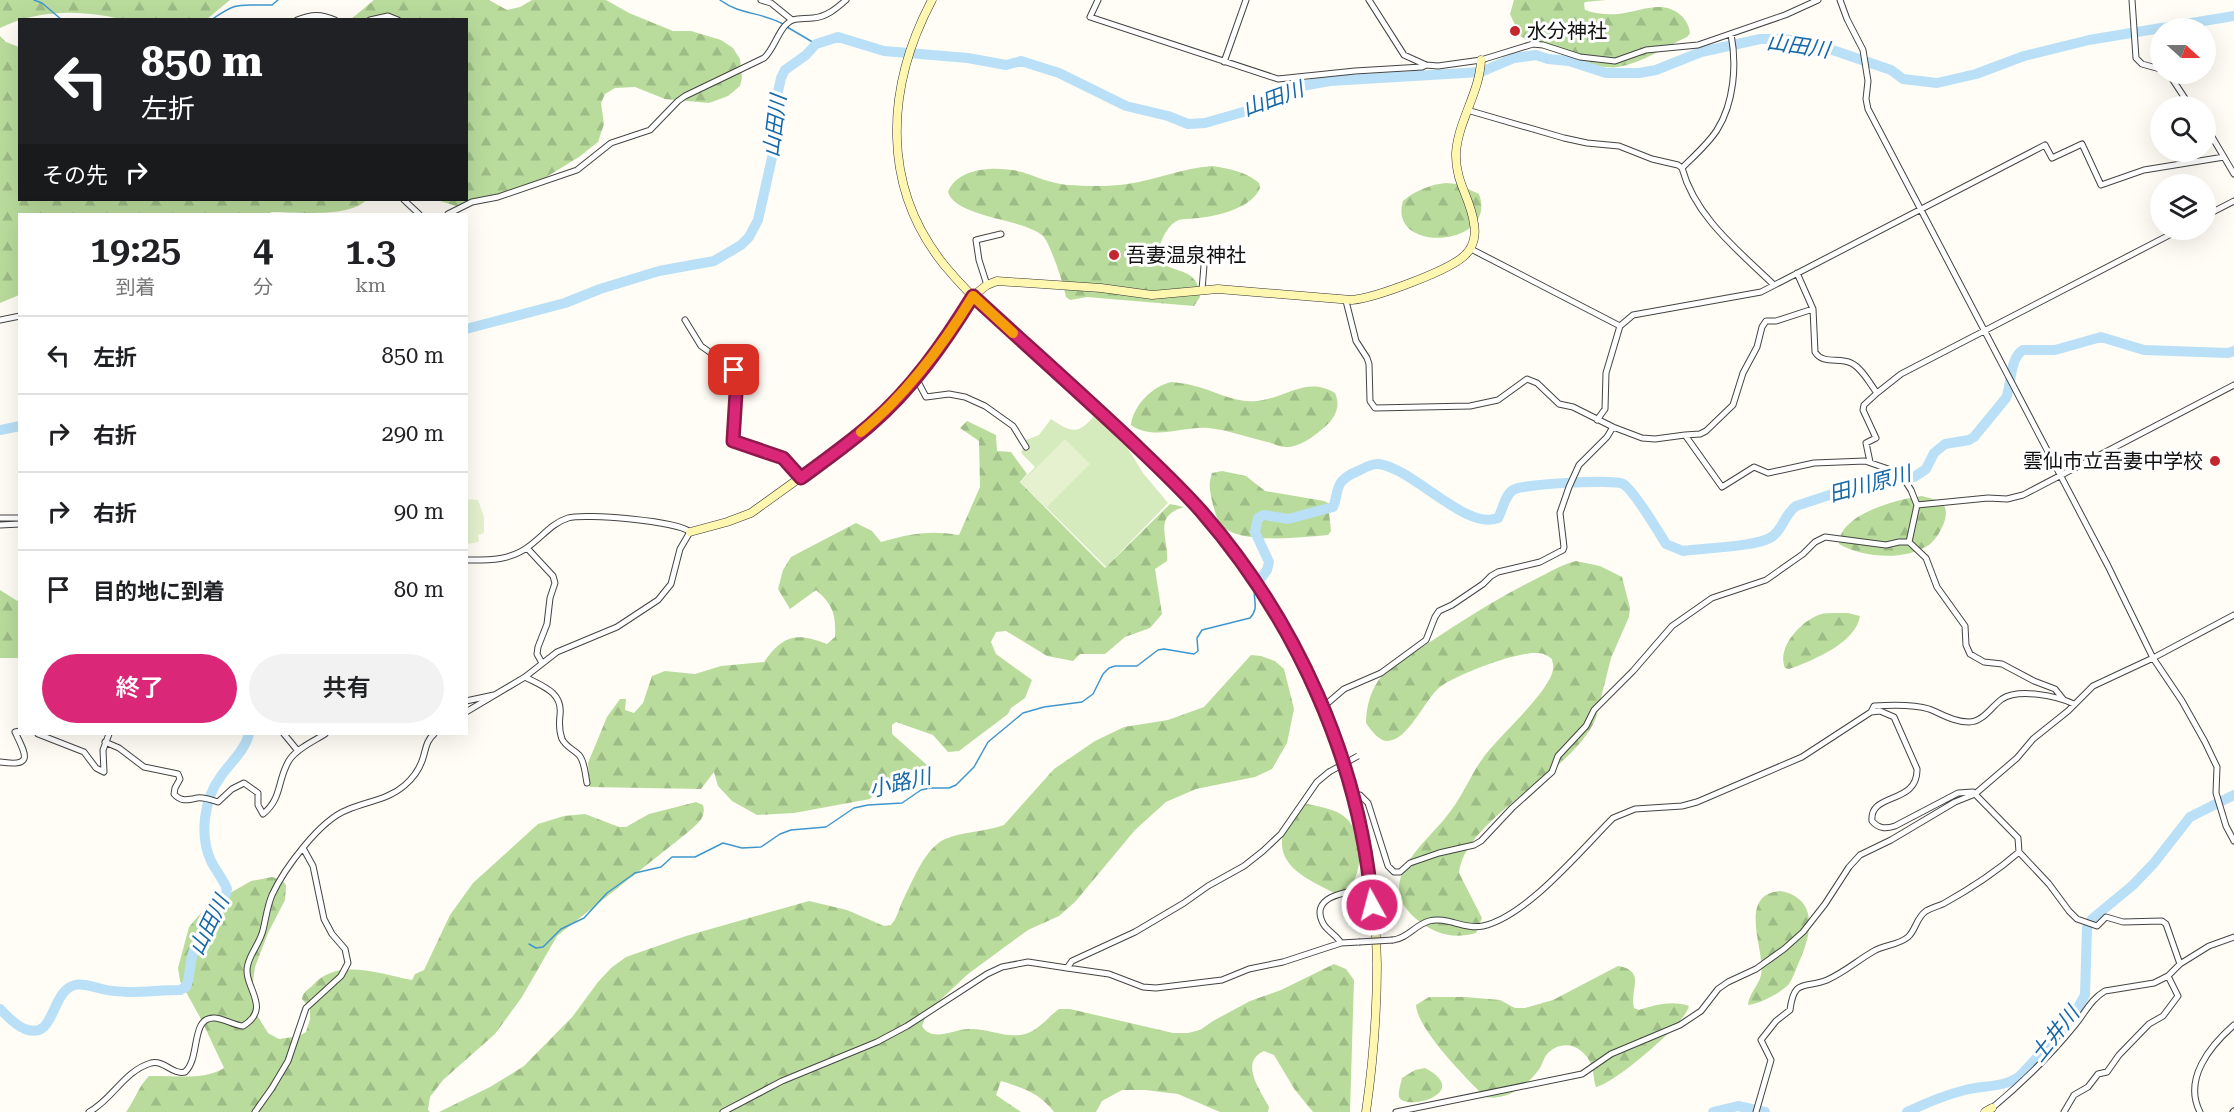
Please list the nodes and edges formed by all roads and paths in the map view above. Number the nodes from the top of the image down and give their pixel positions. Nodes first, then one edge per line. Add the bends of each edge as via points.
1 (761, 0) edge
2 (846, 0) edge
3 (932, 0) edge
4 (1098, 0) edge
5 (1246, 0) edge
6 (1369, 0) edge
7 (1818, 0) edge
8 (1840, 0) edge
9 (2132, 0) edge
10 (301, 18) edge
11 (330, 18) edge
12 (788, 24) junction
13 (1731, 36) junction
14 (1224, 62) junction
15 (1481, 62) junction
16 (1426, 65) junction
17 (2150, 65) edge
18 (1467, 110) junction
19 (2216, 143) edge
20 (2226, 159) junction
21 (2234, 160) edge
22 (1682, 168) junction
23 (2234, 174) edge
24 (405, 201) edge
25 (2234, 201) edge
26 (1920, 210) junction
27 (2216, 210) edge
28 (418, 213) edge
29 (450, 213) edge
30 (1001, 234) dead end
31 (2160, 240) edge
32 (1471, 249) junction
33 (1204, 253) dead end
34 (1797, 273) junction
35 (987, 285) junction
36 (1774, 285) junction
37 (1203, 290) junction
38 (973, 296) junction
39 (1346, 301) junction
40 (1813, 309) junction
41 (18, 316) edge
42 (0, 320) edge
43 (685, 320) dead end
44 (1620, 326) junction
45 (1983, 331) junction
46 (916, 378) junction
47 (2234, 385) edge
48 (1877, 393) junction
49 (1597, 420) junction
50 (1613, 427) junction
51 (1685, 435) junction
52 (1026, 447) dead end
53 (1870, 462) junction
54 (2059, 476) junction
55 (801, 478) junction
56 (1917, 505) junction
57 (0, 518) edge
58 (18, 518) edge
59 (18, 524) edge
60 (0, 525) edge
61 (690, 532) junction
62 (1909, 542) junction
63 (528, 548) junction
64 (468, 560) edge
65 (2234, 615) edge
66 (2153, 658) junction
67 (542, 663) junction
68 (525, 677) junction
69 (496, 696) junction
70 (2063, 699) junction
71 (468, 701) edge
72 (2074, 704) junction
73 (1323, 707) junction
74 (468, 711) edge
75 (1871, 712) junction
76 (18, 731) edge
77 (41, 735) edge
78 (108, 735) edge
79 (285, 735) edge
80 (323, 735) edge
81 (433, 735) edge
82 (105, 742) junction
83 (298, 751) junction
84 (1358, 756) dead end
85 (0, 762) edge
86 (587, 783) dead end
87 (1975, 794) junction
88 (1353, 795) junction
89 (2234, 841) edge
90 (303, 848) junction
91 (2019, 852) junction
92 (1371, 888) junction
93 (2234, 937) edge
94 (1341, 943) junction
95 (2180, 964) junction
96 (1067, 968) junction
97 (2168, 976) junction
98 (2234, 1025) edge
99 (1757, 1109) edge
100 (1989, 1110) edge
101 (88, 1112) edge
102 (255, 1112) edge
103 (723, 1112) edge
104 (1366, 1112) edge
105 (1395, 1112) edge
106 (2064, 1112) edge
107 (2200, 1112) edge

1 - 12 street via 771,3
2 - 12 street via 832,12
3 - 38 street via 903,72 896,119 899,167 912,211 926,239
4 - 14 street via 1090,17
5 - 14 street
6 - 16 street via 1400,50
7 - 13 street
8 - 26 street via 1863,50 1868,109
9 - 17 street via 2137,60
10 - 11 street via 321,14
12 - 29 street via 764,58 685,96 650,130 611,143 577,170 472,202
13 - 15 street via 1698,45 1646,50 1615,61 1580,57 1533,44
13 - 22 street via 1731,93 1723,119 1710,140
14 - 16 street via 1284,80
15 - 16 street
15 - 18 street
18 - 22 street via 1564,138 1619,146
18 - 32 street via 1456,164 1474,222
19 - 20 street
20 - 21 street
20 - 23 street
20 - 26 street via 2144,170 2101,185 2082,144 2052,158 2045,145
22 - 36 street via 1702,210 1716,228
24 - 28 street
25 - 27 street
26 - 34 street
26 - 45 street
30 - 35 street via 976,240
31 - 45 street
32 - 39 street via 1435,272 1365,298
32 - 44 street
33 - 37 street
34 - 36 street
34 - 40 street
35 - 37 street via 1004,280 1152,295
35 - 38 street
36 - 44 street via 1761,292 1633,315
37 - 39 street
38 - 46 street
38 - 73 street via 1201,511 1274,611
39 - 49 street via 1356,341 1369,364 1370,401 1375,408 1470,406 1498,400 1527,379 1537,383 1555,402
40 - 48 street via 1818,356 1850,362
40 - 51 street via 1766,321 1733,405 1706,431
41 - 42 street
43 - 55 street via 701,346 740,377 733,441 783,458
44 - 49 street via 1606,373 1605,409
45 - 48 street via 1901,374
45 - 54 street
46 - 52 street via 926,397 950,394 985,406 1013,426
46 - 55 street via 872,424
47 - 54 street
48 - 53 street via 1863,410 1876,438 1866,443
49 - 50 street
50 - 51 street via 1655,440
50 - 73 street via 1579,465 1570,484 1560,513 1563,550 1540,562 1491,576 1439,611 1426,640 1381,673 1344,689
51 - 53 street via 1722,487 1754,467 1768,473 1814,463
53 - 56 street via 1898,472
54 - 56 street via 2012,498
54 - 66 street
55 - 61 street via 751,513
56 - 62 street
57 - 58 street
59 - 60 street
61 - 63 street via 661,523 578,516 558,523
61 - 67 street via 680,549 671,584 658,600 617,627 566,648
62 - 70 street via 1926,558 1937,586 1965,627 1970,654 2055,689
62 - 88 street via 1886,545 1825,537 1766,580 1698,606 1672,626 1594,710 1586,726 1558,756 1552,772 1474,845 1439,853 1394,872 1388,866 1368,803 1360,795
63 - 64 street via 497,559
63 - 67 street via 555,583 538,647
65 - 66 street
66 - 72 street via 2093,686
66 - 89 street via 2182,701 2217,767 2218,800
67 - 68 street
68 - 69 street
68 - 86 street via 557,698 561,736 581,759
69 - 71 street
69 - 74 street
70 - 72 street
70 - 75 street via 2009,696 1970,722 1918,707 1874,706
72 - 87 street
73 - 88 street
75 - 87 street via 1894,717 1917,769 1912,788 1873,810 1875,825 1895,826 1958,793
75 - 94 street, bridge via 1802,757 1697,802 1620,813 1541,890 1497,921 1472,927 1446,920 1428,921 1402,938
76 - 85 street via 15,732 25,753 23,760 15,765
77 - 82 street via 84,752 104,772
78 - 82 street
79 - 83 street
80 - 83 street
81 - 90 street via 426,744 420,767 406,784 386,798 336,815
82 - 83 street via 144,767 178,774 174,794 177,798 221,801 244,783 258,793 263,814 276,802 288,762
84 - 96 street, bridge via 1317,782 1281,834 1254,858 1135,932 1072,961
87 - 91 street via 2018,838
87 - 105 street via 1860,855 1803,932 1756,969 1718,989 1701,1011 1680,1025 1611,1054 1582,1074
88 - 92 street
90 - 101 street via 273,892 265,911 263,931 248,963 256,997 253,1017 243,1026 211,1017 198,1032 194,1060 185,1072 175,1072 157,1062 148,1064
90 - 102 street via 313,866 324,919 345,949 348,963 341,976 306,1008 288,1061
91 - 95 street via 2077,920 2097,926 2106,916 2123,922 2162,921
91 - 99 street via 1998,871 1926,911 1910,936 1875,950 1825,981 1805,984 1796,990 1790,1010 1760,1042 1771,1060
92 - 94 street via 1334,894 1324,903 1323,924
92 - 104 street via 1377,961
93 - 95 street via 2209,946
94 - 96 street via 1222,980 1156,988 1109,974
95 - 97 street
96 - 103 street via 1028,963 1002,967 897,1031 782,1081
97 - 100 street via 2098,995 2020,1085
97 - 106 street via 2178,996 2171,1007 2149,1024 2107,1072 2098,1074 2084,1091 2074,1095
98 - 107 street via 2213,1046 2196,1076

